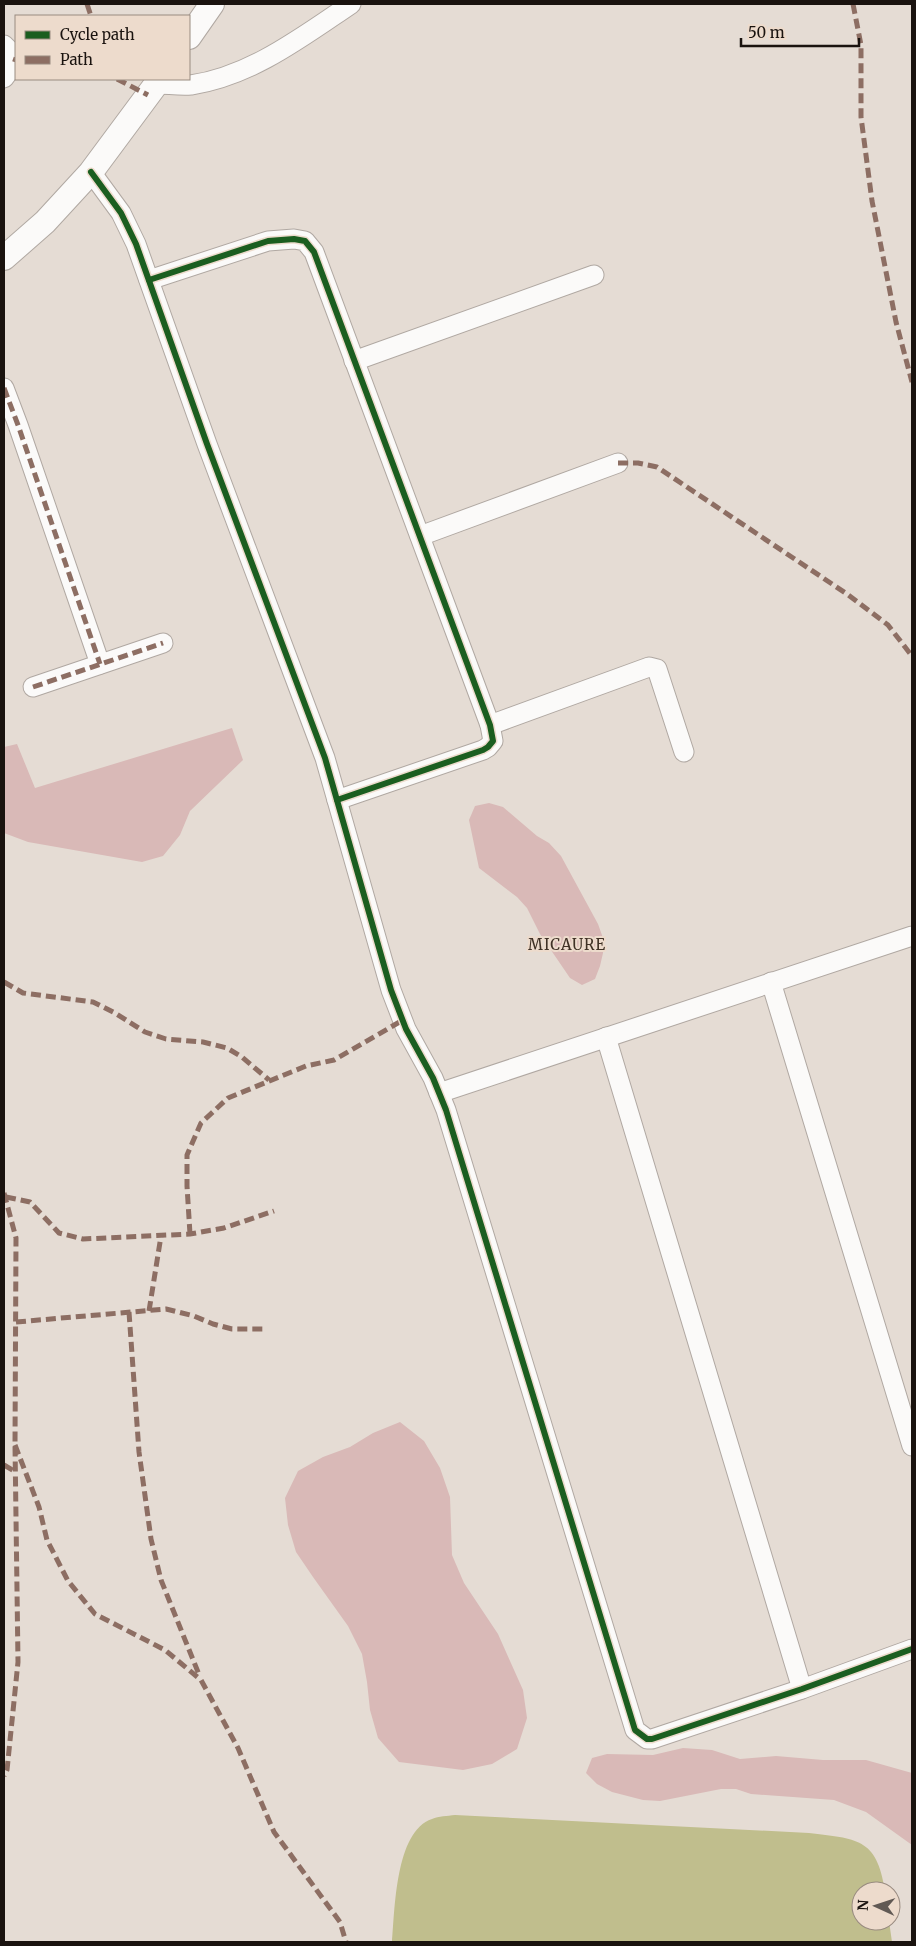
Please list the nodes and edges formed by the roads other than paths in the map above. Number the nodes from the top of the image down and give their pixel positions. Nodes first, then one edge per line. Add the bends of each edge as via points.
1 (351, 4) edge
2 (4, 45) edge
3 (4, 78) edge
4 (158, 81) edge
5 (91, 172) junction
6 (4, 258) edge
7 (594, 275) dead end
8 (149, 280) junction
9 (354, 361) junction
10 (4, 388) edge
11 (618, 462) dead end
12 (420, 536) junction
13 (163, 643) dead end
14 (100, 664) junction
15 (33, 687) dead end
16 (490, 725) junction
17 (684, 752) dead end
18 (337, 800) junction
19 (912, 936) edge
20 (771, 982) junction
21 (606, 1037) junction
22 (439, 1093) junction
23 (912, 1446) edge
24 (912, 1649) edge
25 (802, 1689) junction

1 - 4 street via 283,49 248,67 189,85
2 - 3 street via 11,51 13,59
4 - 5 street
5 - 6 street via 45,222
5 - 8 street via 121,213
7 - 9 street
8 - 9 street via 268,241 305,241 314,252
8 - 18 street via 207,444 326,758
9 - 12 street
10 - 14 street
11 - 12 street
12 - 16 street
13 - 14 street
14 - 15 street
16 - 17 street via 654,667
16 - 18 street via 492,741 483,750
18 - 22 street via 391,990 406,1029
19 - 20 street
20 - 21 street
20 - 23 street
21 - 22 street
21 - 25 street
22 - 25 street via 635,1730 652,1739
24 - 25 street

